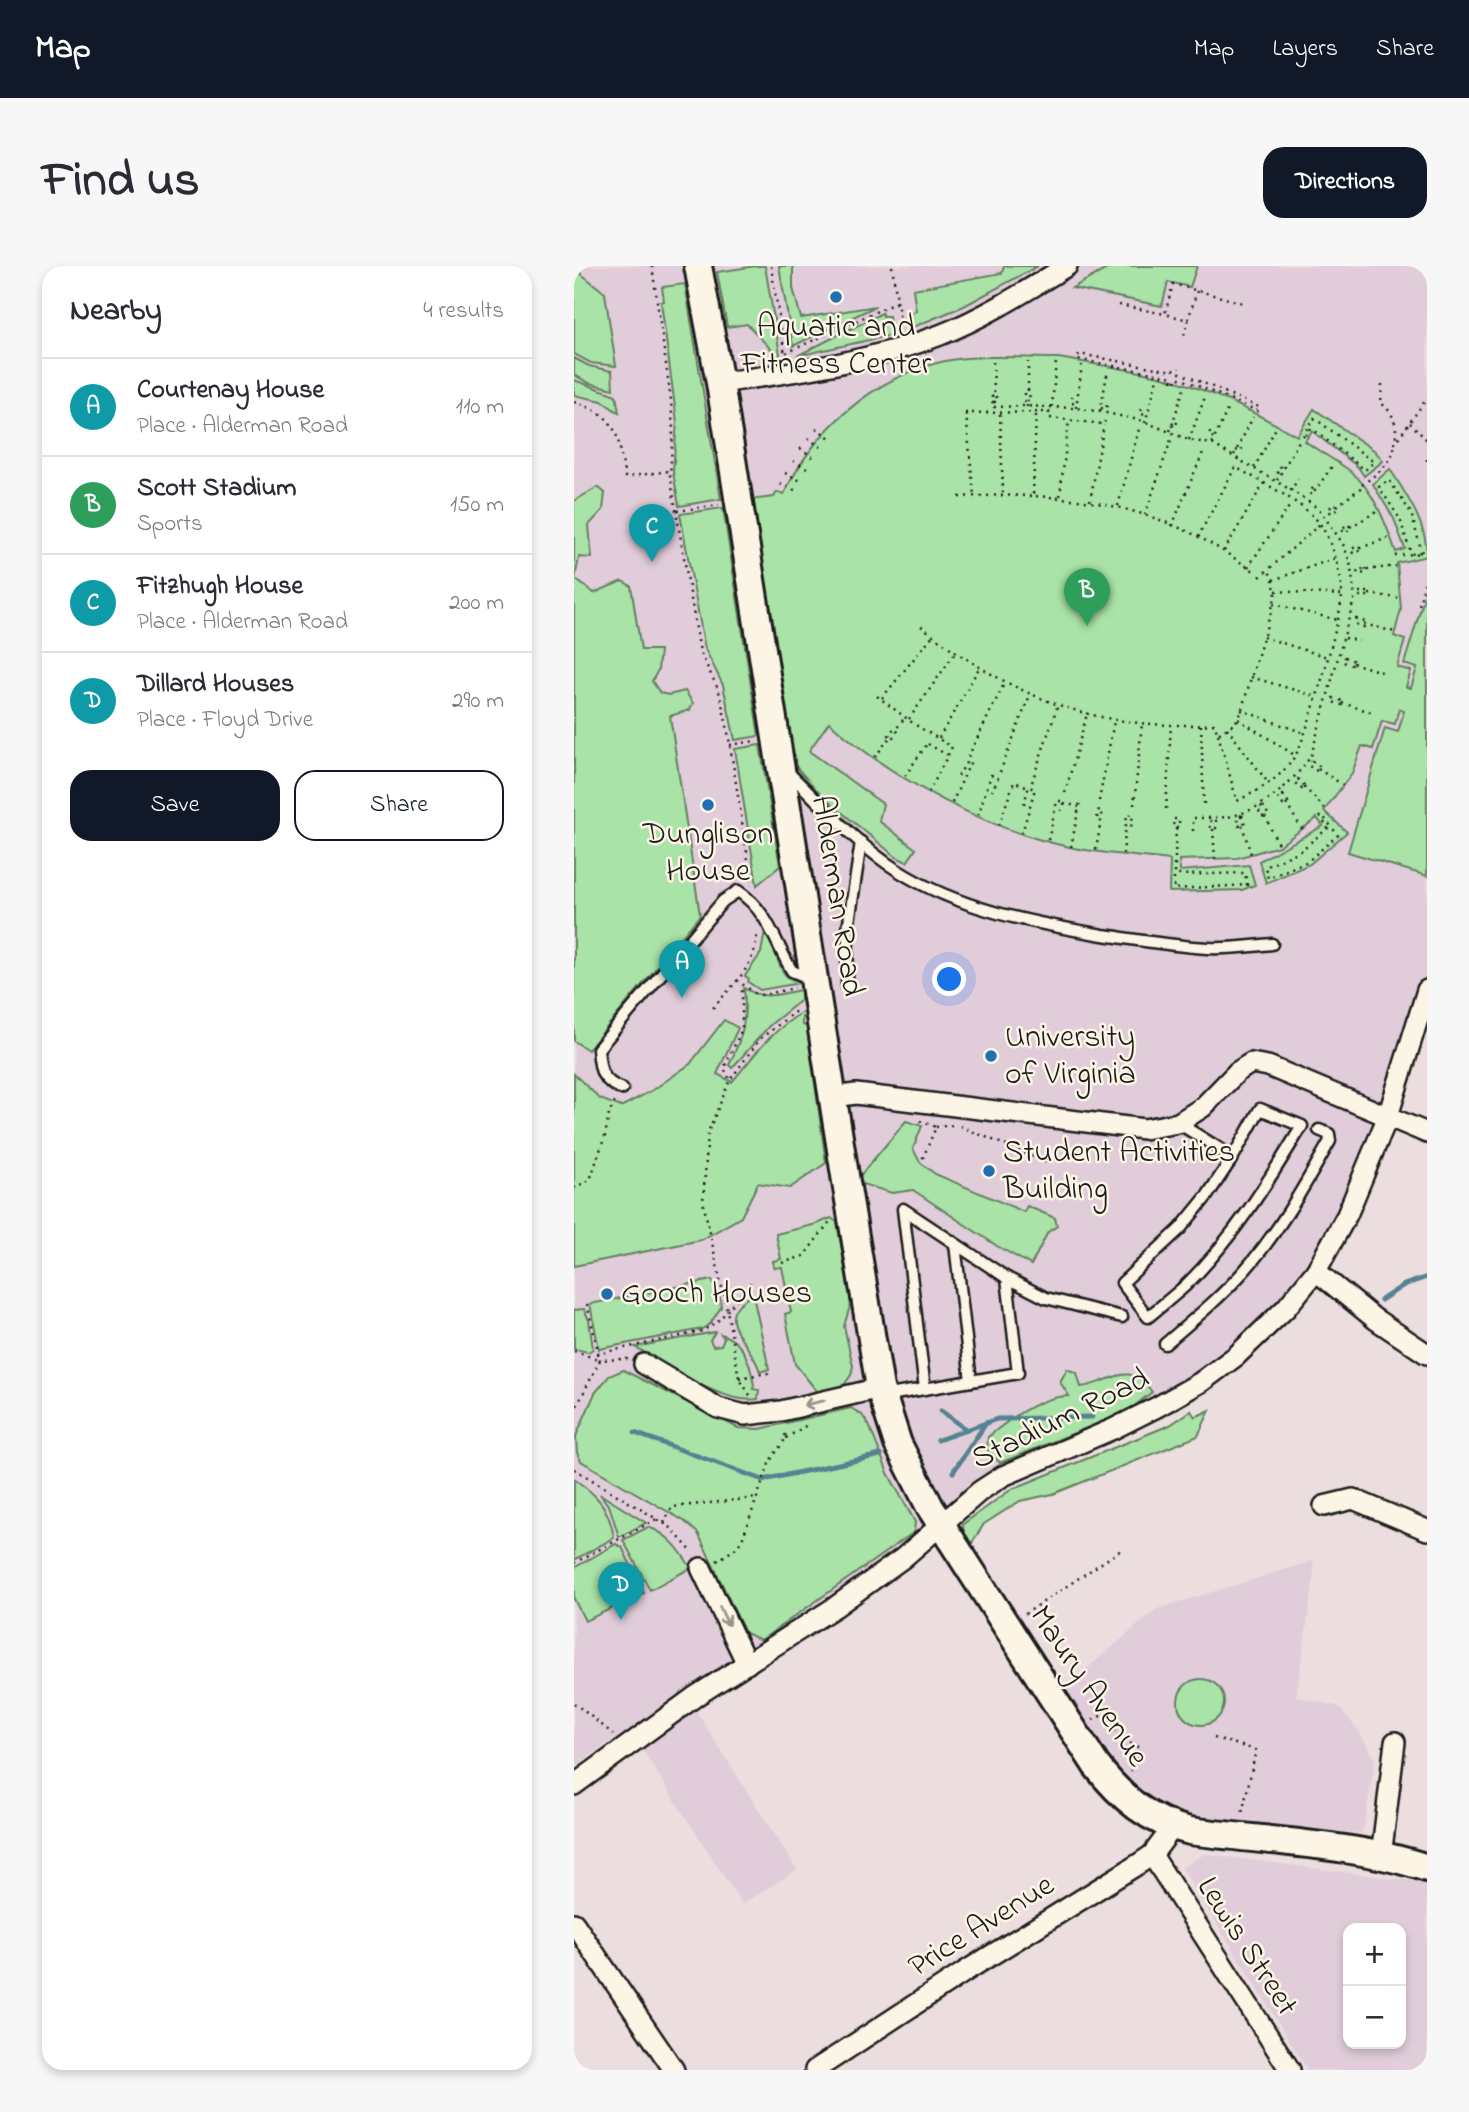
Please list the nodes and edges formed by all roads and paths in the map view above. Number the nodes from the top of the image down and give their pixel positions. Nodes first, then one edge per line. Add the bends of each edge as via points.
1 (652, 266) edge
2 (698, 266) edge
3 (771, 266) edge
4 (892, 266) edge
5 (1067, 266) edge
6 (1197, 291) junction
7 (897, 302) junction
8 (1243, 303) dead end
9 (1119, 305) dead end
10 (1165, 314) junction
11 (1188, 320) junction
12 (901, 328) dead end
13 (1184, 335) dead end
14 (1056, 361) dead end
15 (993, 362) dead end
16 (1028, 362) dead end
17 (786, 363) junction
18 (1082, 365) dead end
19 (1108, 370) dead end
20 (1157, 379) dead end
21 (1174, 381) joint
22 (720, 383) junction
23 (1382, 384) dead end
24 (1184, 388) dead end
25 (1051, 393) dead end
26 (1072, 396) dead end
27 (1205, 397) dead end
28 (1427, 398) edge
29 (1108, 401) dead end
30 (574, 402) edge
31 (1052, 405) junction
32 (1077, 406) junction
33 (1229, 406) dead end
34 (1027, 407) junction
35 (1142, 409) dead end
36 (1101, 410) junction
37 (1000, 412) junction
38 (1036, 412) junction
39 (1147, 416) junction
40 (1253, 418) dead end
41 (1069, 420) junction
42 (1178, 420) dead end
43 (1145, 423) junction
44 (1410, 423) junction
45 (1172, 425) junction
46 (816, 428) dead end
47 (1276, 428) dead end
48 (1139, 429) dead end
49 (1170, 431) junction
50 (1210, 432) dead end
51 (1172, 437) dead end
52 (1304, 437) joint
53 (808, 438) dead end
54 (830, 438) dead end
55 (1215, 438) junction
56 (1189, 440) junction
57 (1427, 440) edge
58 (1299, 442) dead end
59 (1395, 443) junction
60 (1212, 444) junction
61 (1244, 445) dead end
62 (822, 448) dead end
63 (800, 449) dead end
64 (1204, 450) dead end
65 (1236, 450) junction
66 (1233, 456) junction
67 (814, 458) dead end
68 (793, 460) dead end
69 (1333, 465) dead end
70 (1281, 466) dead end
71 (807, 468) dead end
72 (1254, 468) junction
73 (670, 471) junction
74 (785, 474) dead end
75 (1281, 474) junction
76 (1298, 479) dead end
77 (1277, 480) junction
78 (802, 481) dead end
79 (1264, 483) junction
80 (780, 484) dead end
81 (1313, 488) dead end
82 (1291, 490) junction
83 (797, 491) dead end
84 (1003, 494) junction
85 (1033, 494) junction
86 (974, 496) junction
87 (1060, 496) junction
88 (959, 497) dead end
89 (1090, 501) junction
90 (1292, 502) junction
91 (722, 505) dead end
92 (1118, 506) junction
93 (1333, 509) dead end
94 (676, 511) junction
95 (1376, 512) dead end
96 (1145, 515) junction
97 (1320, 524) junction
98 (1172, 526) junction
99 (1343, 531) dead end
100 (1198, 537) junction
101 (1388, 538) dead end
102 (1356, 549) dead end
103 (1224, 551) junction
104 (1427, 551) edge
105 (1395, 556) dead end
106 (1336, 558) junction
107 (1396, 566) dead end
108 (1248, 567) junction
109 (1268, 569) junction
110 (1257, 573) dead end
111 (1358, 573) dead end
112 (1427, 574) edge
113 (1260, 577) dead end
114 (1273, 580) junction
115 (1276, 591) junction
116 (1360, 594) dead end
117 (1342, 595) junction
118 (1398, 598) dead end
119 (1273, 604) junction
120 (1419, 605) dead end
121 (1338, 620) junction
122 (1355, 622) dead end
123 (921, 626) dead end
124 (1395, 632) dead end
125 (933, 635) junction
126 (1263, 637) junction
127 (1345, 638) junction
128 (1359, 642) dead end
129 (956, 653) junction
130 (1328, 657) junction
131 (1344, 660) dead end
132 (979, 668) junction
133 (1385, 673) dead end
134 (1251, 677) junction
135 (1005, 682) junction
136 (1030, 695) junction
137 (877, 696) dead end
138 (1315, 696) junction
139 (882, 699) junction
140 (1333, 700) dead end
141 (1058, 705) junction
142 (1241, 710) junction
143 (1371, 712) dead end
144 (1087, 713) junction
145 (906, 718) junction
146 (1238, 719) junction
147 (1114, 720) junction
148 (1142, 723) junction
149 (1171, 725) junction
150 (1200, 725) junction
151 (1227, 728) junction
152 (1218, 734) junction
153 (1305, 734) junction
154 (939, 740) junction
155 (760, 741) dead end
156 (730, 745) junction
157 (947, 755) junction
158 (1296, 756) junction
159 (875, 757) dead end
160 (968, 757) dead end
161 (1310, 764) dead end
162 (782, 765) junction
163 (1000, 772) dead end
164 (905, 776) dead end
165 (958, 776) dead end
166 (1297, 781) dead end
167 (1032, 782) dead end
168 (1270, 785) junction
169 (1343, 785) dead end
170 (1029, 786) junction
171 (929, 792) dead end
172 (992, 792) dead end
173 (1065, 793) dead end
174 (1280, 796) dead end
175 (1099, 801) dead end
176 (1080, 802) dead end
177 (952, 803) dead end
178 (1064, 803) junction
179 (1024, 804) dead end
180 (1134, 805) dead end
181 (1079, 807) junction
182 (1204, 807) dead end
183 (1261, 808) dead end
184 (1166, 809) dead end
185 (1325, 809) dead end
186 (1061, 811) dead end
187 (978, 815) dead end
188 (1321, 815) joint
189 (1240, 816) dead end
190 (1097, 818) dead end
191 (1177, 819) dead end
192 (1213, 820) dead end
193 (999, 825) dead end
194 (1131, 827) dead end
195 (1303, 830) dead end
196 (1193, 831) dead end
197 (1022, 833) dead end
198 (1048, 841) dead end
199 (861, 842) junction
200 (1279, 846) dead end
201 (1071, 847) dead end
202 (1096, 850) dead end
203 (1123, 854) dead end
204 (1251, 854) dead end
205 (1175, 858) dead end
206 (1215, 859) dead end
207 (1175, 864) joint
208 (753, 895) dead end
209 (757, 930) dead end
210 (1272, 944) dead end
211 (809, 979) junction
212 (737, 980) junction
213 (742, 985) junction
214 (847, 986) dead end
215 (1427, 990) edge
216 (802, 1007) dead end
217 (713, 1008) dead end
218 (730, 1080) junction
219 (622, 1089) joint
220 (833, 1097) junction
221 (1388, 1116) junction
222 (916, 1120) dead end
223 (1178, 1123) junction
224 (936, 1127) junction
225 (1319, 1130) dead end
226 (1427, 1133) edge
227 (1233, 1157) junction
228 (922, 1160) dead end
229 (1047, 1163) dead end
230 (574, 1188) edge
231 (832, 1219) dead end
232 (955, 1244) junction
233 (782, 1263) dead end
234 (1317, 1271) junction
235 (1007, 1278) junction
236 (752, 1281) dead end
237 (587, 1304) dead end
238 (727, 1310) junction
239 (1122, 1317) dead end
240 (1165, 1344) dead end
241 (574, 1351) edge
242 (597, 1354) junction
243 (1427, 1354) edge
244 (600, 1360) junction
245 (644, 1364) joint
246 (769, 1369) dead end
247 (739, 1378) junction
248 (971, 1381) junction
249 (925, 1389) junction
250 (881, 1392) junction
251 (756, 1403) dead end
252 (574, 1412) edge
253 (784, 1425) dead end
254 (574, 1469) edge
255 (757, 1498) junction
256 (1324, 1506) dead end
257 (657, 1519) junction
258 (664, 1523) junction
259 (942, 1524) junction
260 (1427, 1530) edge
261 (1124, 1548) dead end
262 (574, 1563) edge
263 (701, 1568) junction
264 (1024, 1615) dead end
265 (747, 1664) junction
266 (574, 1703) edge
267 (1084, 1725) dead end
268 (1214, 1738) dead end
269 (619, 1739) dead end
270 (1395, 1742) dead end
271 (1129, 1775) dead end
272 (574, 1785) edge
273 (1240, 1824) dead end
274 (1173, 1827) junction
275 (1152, 1855) junction
276 (1381, 1857) junction
277 (1427, 1868) edge
278 (574, 1923) edge
279 (674, 2070) edge
280 (814, 2070) edge
281 (1290, 2070) edge

1 - 73 path via 671,400
2 - 22 main road, Alderman Road
3 - 17 path
4 - 7 path
5 - 17 street via 984,315 941,334 837,364
6 - 8 path
6 - 10 path via 1173,284
6 - 11 path
7 - 12 path
7 - 17 path
9 - 10 path
10 - 11 path
11 - 13 path
14 - 31 path
15 - 34 path via 994,407
16 - 34 path
17 - 22 street
18 - 32 path
19 - 36 path
20 - 39 path
21 - 21 path via 1177,377 1258,411 1259,407 1177,368 1173,371 1079,354 1077,359 1173,377
22 - 162 main road, Alderman Road
23 - 59 path via 1381,403 1391,411
24 - 45 path
25 - 31 path
26 - 32 path
27 - 56 path
28 - 44 path
29 - 36 path
30 - 73 path via 611,421 625,477
31 - 32 path
31 - 34 path
32 - 36 path
33 - 55 path
35 - 39 path via 1140,413
36 - 43 path
37 - 38 path
37 - 84 path
37 - 86 path via 966,413
38 - 41 path
38 - 85 path
39 - 43 path
40 - 65 path
41 - 87 path
41 - 89 path via 1105,423
42 - 45 path
43 - 49 path
44 - 57 path
44 - 59 path
45 - 49 path
46 - 54 path
47 - 72 path
48 - 92 path
49 - 56 path
50 - 55 path
51 - 96 path
52 - 52 path via 1310,429 1315,431 1365,470 1374,462 1314,418
53 - 62 path
55 - 60 path
56 - 60 path
58 - 75 path
59 - 93 path via 1390,461
60 - 66 path
61 - 65 path via 1240,452
63 - 67 path
64 - 98 path
65 - 66 path
66 - 72 path
68 - 71 path
69 - 81 path via 1312,495
70 - 75 path via 1277,472
72 - 77 path
73 - 94 path
74 - 78 path
75 - 77 path
76 - 82 path
77 - 82 path
79 - 90 path
79 - 100 path via 1236,466
79 - 103 path
80 - 83 path
82 - 127 path via 1319,509 1350,562 1355,596
84 - 85 path
84 - 86 path
85 - 87 path
86 - 88 path
87 - 89 path
89 - 92 path
90 - 97 path
90 - 108 path
91 - 94 path
92 - 96 path
94 - 156 path via 700,652 719,691
95 - 99 path via 1341,528
96 - 98 path
97 - 106 path
97 - 109 path
98 - 100 path
100 - 103 path
101 - 102 path
103 - 108 path
104 - 105 path, bridge via 1411,554 1400,519 1379,486 1389,480 1411,513 1422,553
106 - 114 path
106 - 117 path
107 - 111 path
108 - 110 path
109 - 113 path
109 - 114 path
112 - 120 path
114 - 115 path
115 - 117 path
115 - 119 path
116 - 118 path
117 - 121 path
119 - 121 path
119 - 126 path
121 - 130 path
122 - 124 path
123 - 125 path
125 - 129 path
125 - 139 path
126 - 130 path
126 - 134 path
127 - 128 path
127 - 196 path via 1311,756 1300,771 1250,810 1228,817 1193,818
129 - 132 path
129 - 145 path
130 - 138 path
131 - 133 path
132 - 135 path
132 - 154 path
134 - 138 path
134 - 142 path
135 - 136 path
135 - 160 path
136 - 141 path
136 - 163 path
137 - 139 path
138 - 153 path
139 - 145 path
140 - 143 path
141 - 144 path
141 - 167 path
142 - 146 path
142 - 153 path
144 - 147 path
144 - 173 path
145 - 154 path
145 - 159 path
146 - 151 path
146 - 158 path
147 - 148 path
147 - 175 path
148 - 149 path
148 - 180 path
149 - 150 path
149 - 184 path
150 - 152 path via 1214,724
150 - 182 path
151 - 152 path
151 - 168 path
152 - 168 path via 1237,801
153 - 158 path
154 - 157 path via 952,747
155 - 156 path
156 - 208 path
157 - 164 path via 926,743
157 - 171 path
158 - 168 path
161 - 169 path
162 - 199 lane
162 - 211 main road, Alderman Road
165 - 177 path via 967,761 970,763
166 - 185 path
170 - 179 path
170 - 193 path via 1014,782
170 - 197 path via 1035,789
172 - 187 path via 998,778 991,775
174 - 195 path
176 - 181 path
178 - 181 path
178 - 186 path
178 - 198 path via 1058,801
181 - 201 path
183 - 200 path
188 - 188 path via 1338,835 1308,861 1268,878 1265,867 1300,850 1328,828
189 - 204 path
190 - 202 path via 1103,809
191 - 205 path via 1173,827
192 - 206 path
194 - 203 path via 1133,815 1127,814
199 - 210 lane via 898,871 934,890 1041,925 1210,948
199 - 214 lane via 848,929
207 - 207 path via 1174,889 1247,885 1245,873 1175,875
209 - 212 path via 756,949
211 - 213 path via 762,995
211 - 219 lane via 792,971 766,919 754,902 738,891 723,901 598,1049 608,1083
211 - 220 main road, Alderman Road
212 - 213 path
212 - 217 path
213 - 218 path via 742,1029 724,1068
215 - 221 street, Stadium Road
216 - 218 path via 760,1039
218 - 238 path via 708,1132 703,1202
219 - 230 path via 609,1114 590,1180
220 - 223 street via 856,1094 1144,1129
220 - 250 main road, Alderman Road
221 - 223 street via 1251,1063 1203,1107
221 - 226 street
221 - 234 street, Stadium Road via 1347,1215
222 - 224 path
223 - 227 lane
224 - 228 path
224 - 229 path via 956,1125
225 - 240 lane via 1329,1134 1330,1141 1275,1230 1245,1270
227 - 227 lane via 1180,1229 1122,1283 1148,1317 1187,1283 1230,1234 1302,1126 1260,1109
231 - 233 path via 804,1256
232 - 235 lane
232 - 248 lane
232 - 249 lane via 903,1209
234 - 243 street via 1376,1320
234 - 259 street, Stadium Road via 1262,1333 1201,1382 1113,1429 1003,1476
235 - 239 lane via 1046,1298
235 - 248 lane via 1018,1373
236 - 238 path
237 - 242 path
238 - 242 path via 703,1331
238 - 247 path
241 - 244 path
242 - 244 path
244 - 245 path via 624,1358
244 - 252 path
250 -> 245 street via 745,1415 718,1408
246 - 247 path via 768,1373
247 - 251 path
248 - 249 lane
249 - 250 lane
250 - 259 main road, Alderman Road via 898,1444
253 - 255 path via 786,1438 770,1461
254 - 257 path
255 - 258 path via 672,1507
255 - 263 path via 736,1548
256 - 260 street via 1353,1499
257 - 258 path
257 - 262 path
258 - 263 path via 692,1550
259 - 265 street, Stadium Road via 835,1607
259 - 274 main road, Maury Avenue via 1096,1765 1143,1812
261 - 264 path
263 -> 265 street
265 - 272 street, Stadium Road
266 - 269 path
267 - 271 path via 1101,1716 1125,1741 1140,1748
268 - 273 path via 1256,1751
270 - 276 street
274 - 275 street, Price Avenue
274 - 276 main road, Maury Avenue
275 - 280 street, Price Avenue
275 - 281 street, Lewis Street
276 - 277 main road, Maury Avenue
278 - 279 street

